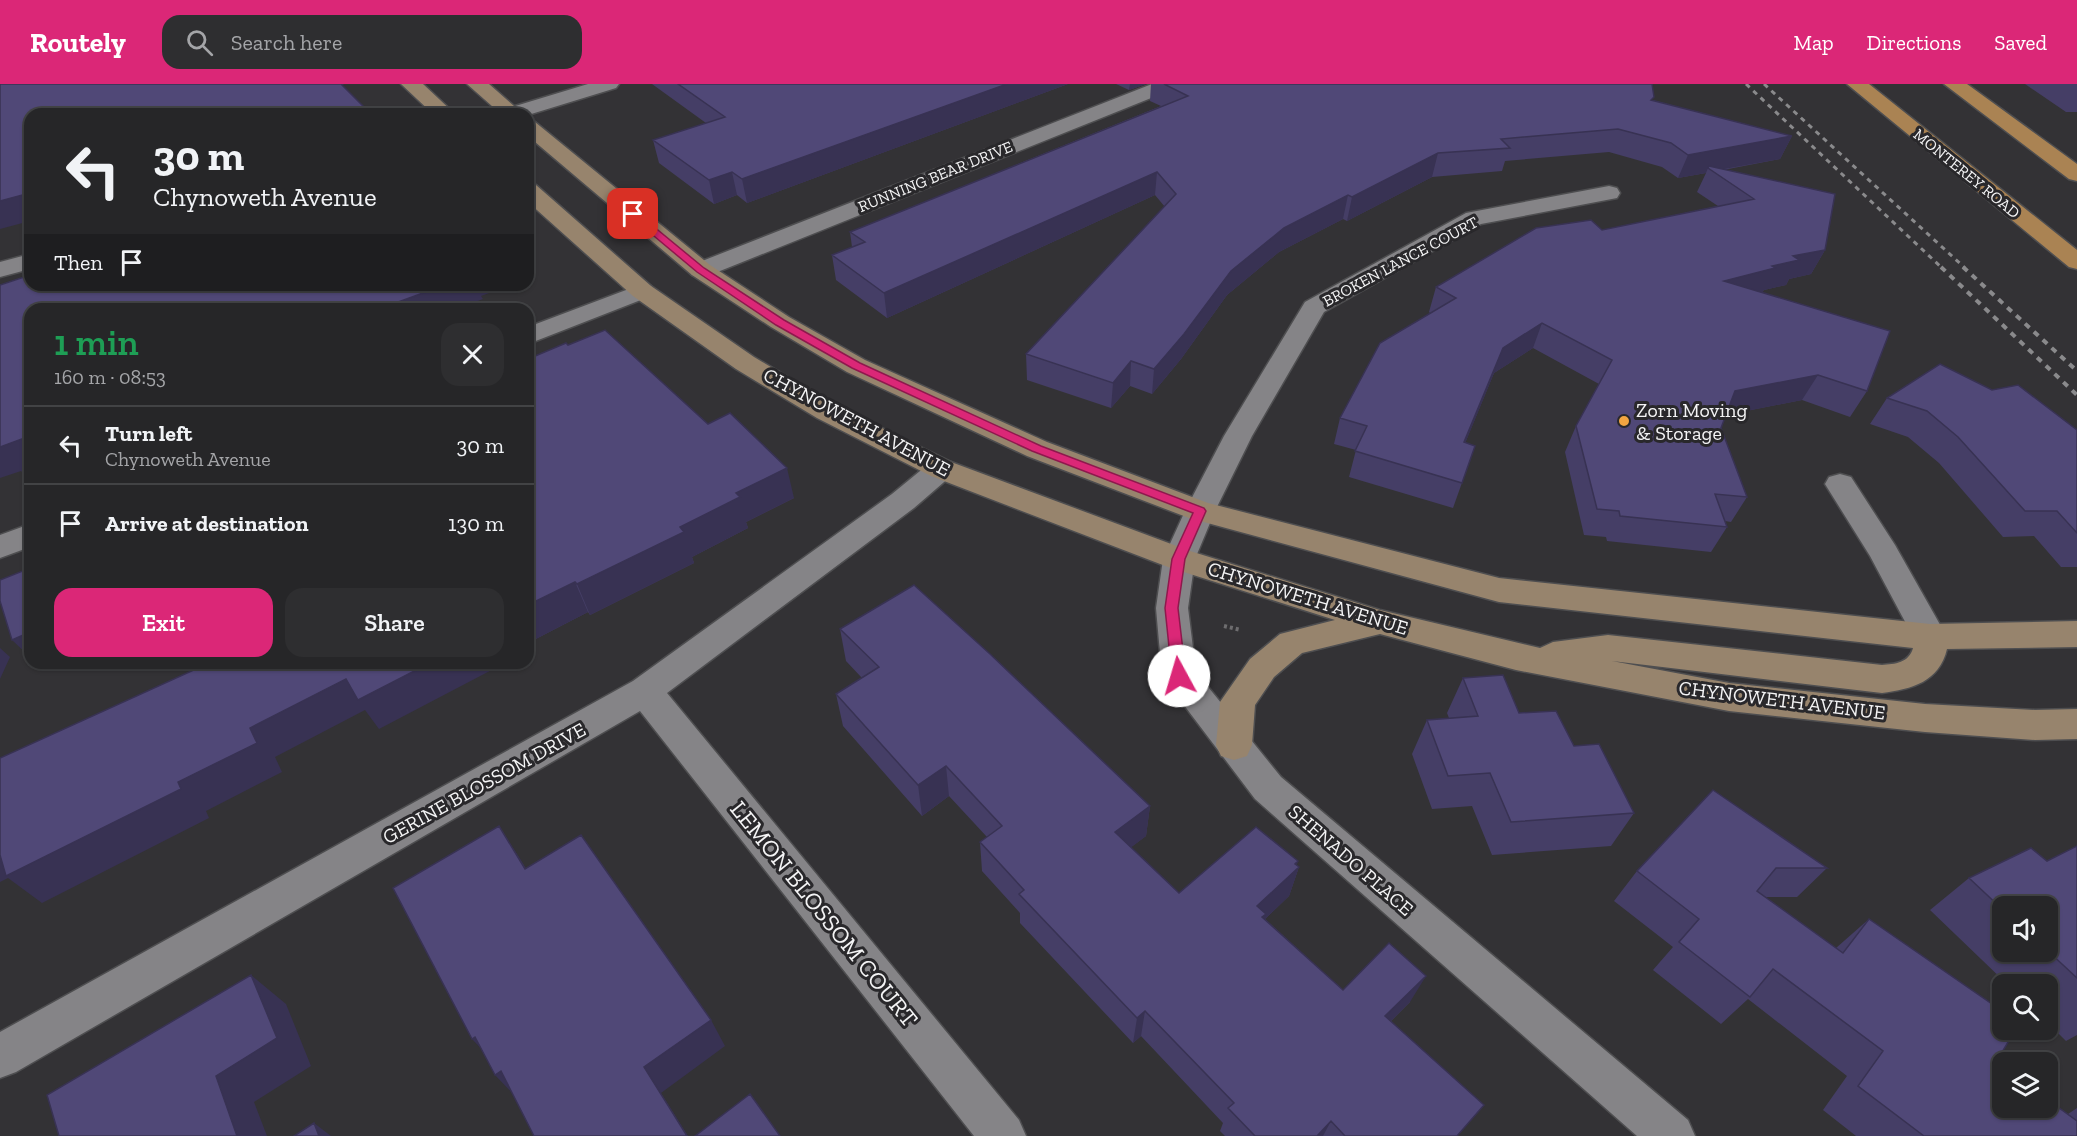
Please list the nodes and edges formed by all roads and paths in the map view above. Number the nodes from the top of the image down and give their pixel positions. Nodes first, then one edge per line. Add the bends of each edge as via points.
1 (411, 84) edge
2 (477, 84) edge
3 (609, 84) edge
4 (1169, 84) edge
5 (1857, 84) edge
6 (1954, 84) edge
7 (438, 108) edge
8 (505, 108) edge
9 (534, 111) edge
10 (534, 132) edge
11 (2077, 174) edge
12 (1609, 193) dead end
13 (534, 195) edge
14 (2077, 262) edge
15 (24, 263) edge
16 (0, 270) edge
17 (701, 270) junction
18 (642, 291) junction
19 (534, 334) edge
20 (941, 469) junction
21 (1840, 484) dead end
22 (1200, 511) junction
23 (24, 537) edge
24 (0, 547) edge
25 (1179, 559) junction
26 (1380, 622) junction
27 (2077, 634) edge
28 (1930, 638) junction
29 (1516, 657) junction
30 (645, 692) junction
31 (2077, 724) edge
32 (1234, 745) junction
33 (0, 1056) edge
34 (1003, 1136) edge
35 (1672, 1136) edge

1 - 7 street
2 - 8 street
3 - 9 street
4 - 17 street, RUNNING BEAR DRIVE
5 - 14 main road, MONTEREY ROAD
6 - 11 main road
10 - 17 street
12 - 22 street, BROKEN LANCE COURT via 1474,218 1314,307 1238,436
13 - 18 street, CHYNOWETH AVENUE
15 - 16 street
17 - 22 street via 856,366 1037,449
18 - 19 street
18 - 20 street, CHYNOWETH AVENUE via 745,363 827,412
20 - 25 street, CHYNOWETH AVENUE
20 - 30 street, GERINE BLOSSOM DRIVE
21 - 28 street via 1884,553
22 - 25 street, SHENADO PLACE
22 - 28 street via 1499,590
23 - 24 street
25 - 26 street, CHYNOWETH AVENUE
25 - 32 street, SHENADO PLACE via 1172,608 1179,676
26 - 29 street, CHYNOWETH AVENUE
26 - 32 street via 1292,643 1276,656 1262,668 1238,702
27 - 28 street
28 - 29 street via 1931,649 1924,665 1908,676 1882,679 1608,648
29 - 31 street, CHYNOWETH AVENUE via 1729,697 1925,718
30 - 33 street, GERINE BLOSSOM DRIVE
30 - 34 street, LEMON BLOSSOM COURT
32 - 35 street, SHENADO PLACE via 1268,788

